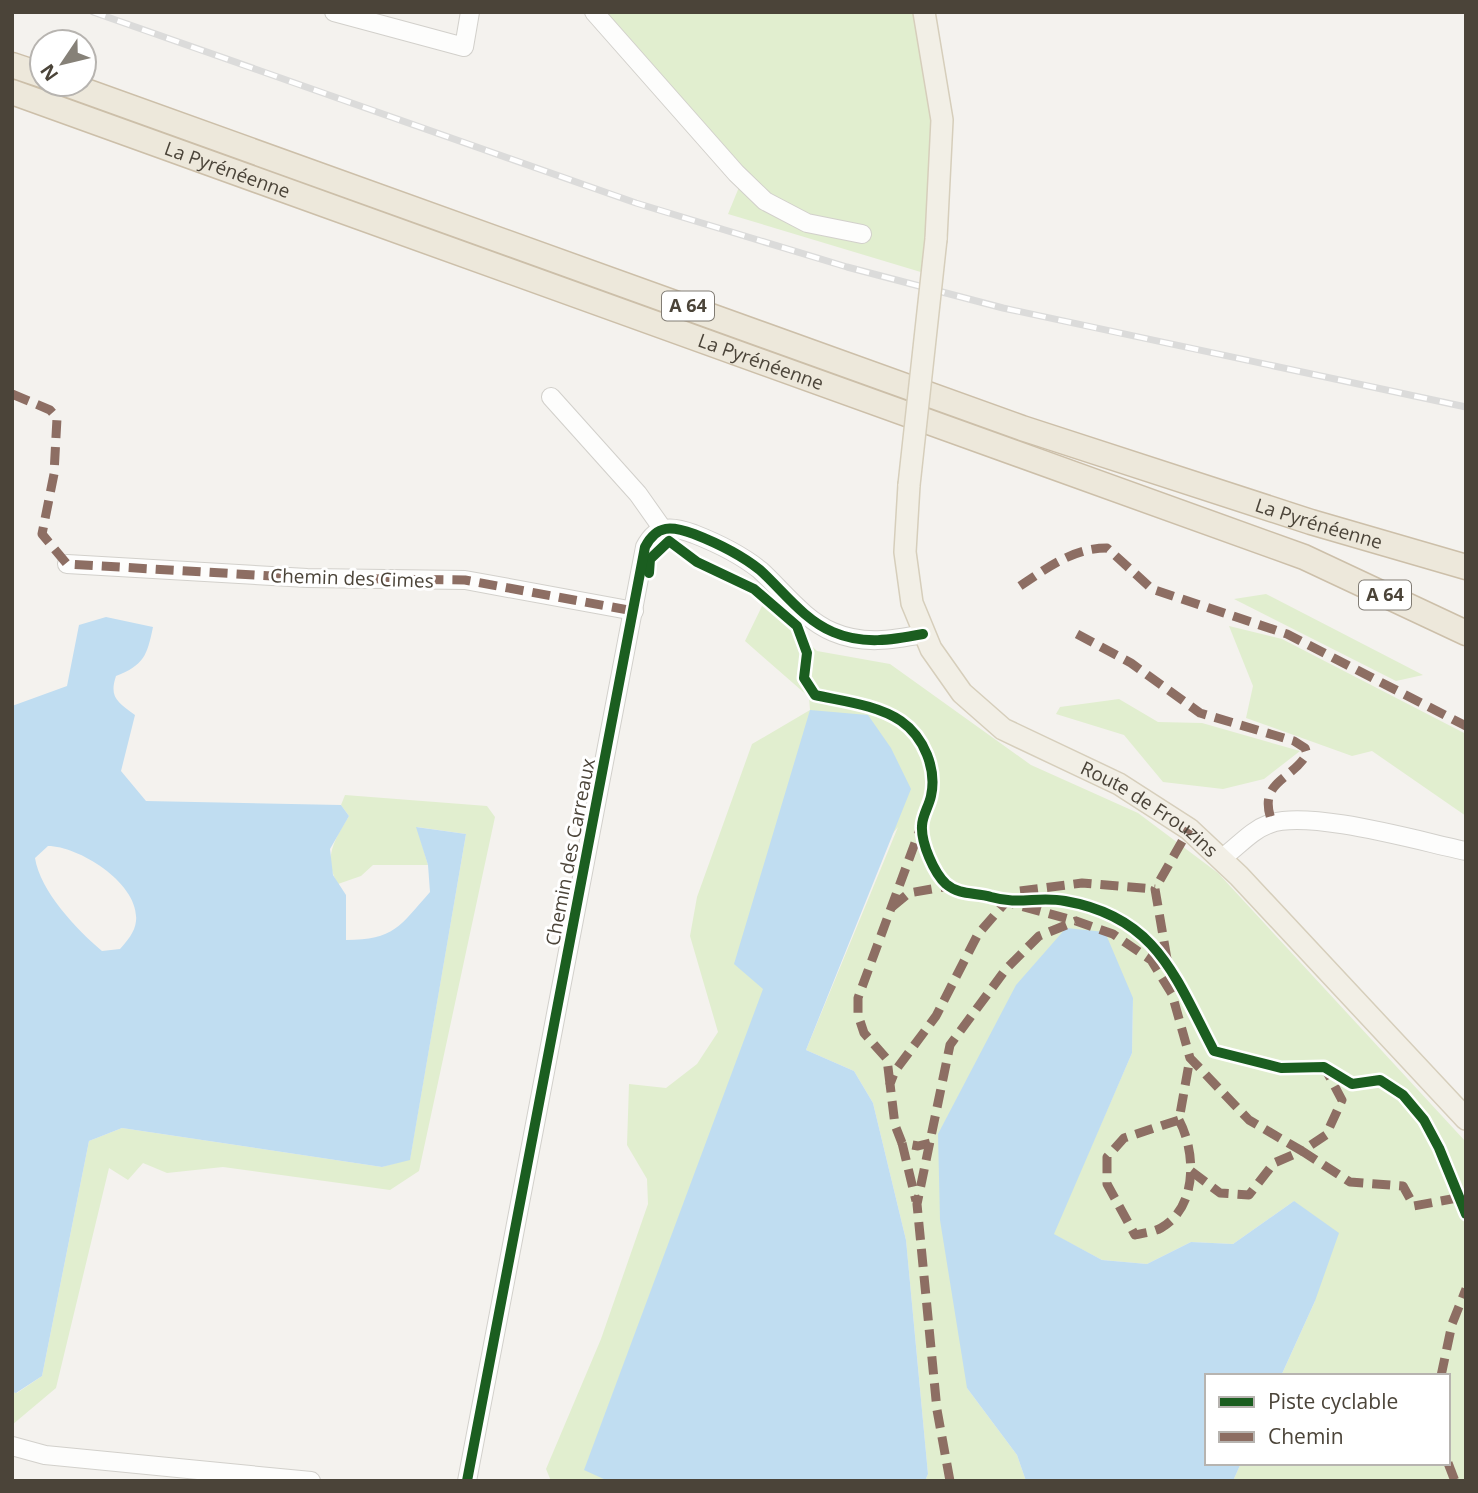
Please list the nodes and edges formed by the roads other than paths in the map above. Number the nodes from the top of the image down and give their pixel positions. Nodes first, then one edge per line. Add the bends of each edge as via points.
1 (334, 12) edge
2 (470, 12) edge
3 (594, 12) edge
4 (924, 12) edge
5 (12, 92) edge
6 (98, 96) edge
7 (862, 234) dead end
8 (551, 397) dead end
9 (662, 528) junction
10 (1466, 554) edge
11 (1427, 556) junction
12 (67, 564) dead end
13 (1466, 567) edge
14 (634, 611) junction
15 (1466, 633) edge
16 (923, 634) junction
17 (1466, 851) edge
18 (1222, 858) junction
19 (1466, 1119) edge
20 (12, 1446) edge
21 (311, 1481) edge
22 (467, 1481) edge

1 - 2 street via 464,47
3 - 7 street via 765,201 807,223
4 - 16 main road, Route de Frouzins, bridge via 942,120 936,239 909,485 906,571
5 - 15 highway, La Pyrénéenne / A 64 via 1304,557
6 - 11 highway, La Pyrénéenne / A 64 via 1023,428
8 - 9 street via 638,494
9 - 14 street, Chemin des Carreaux via 651,535 645,547
9 - 16 street via 674,527 736,553 834,633 876,642
10 - 11 highway
11 - 13 highway, La Pyrénéenne / A 64
12 - 14 street, Chemin des Cimes via 307,578 465,580
14 - 22 street, Chemin des Carreaux
16 - 18 main road, Route de Frouzins via 951,680 990,720 1032,745 1136,793
17 - 18 street via 1298,820 1272,822 1255,830
18 - 19 main road, Route de Frouzins
20 - 21 street via 45,1455

